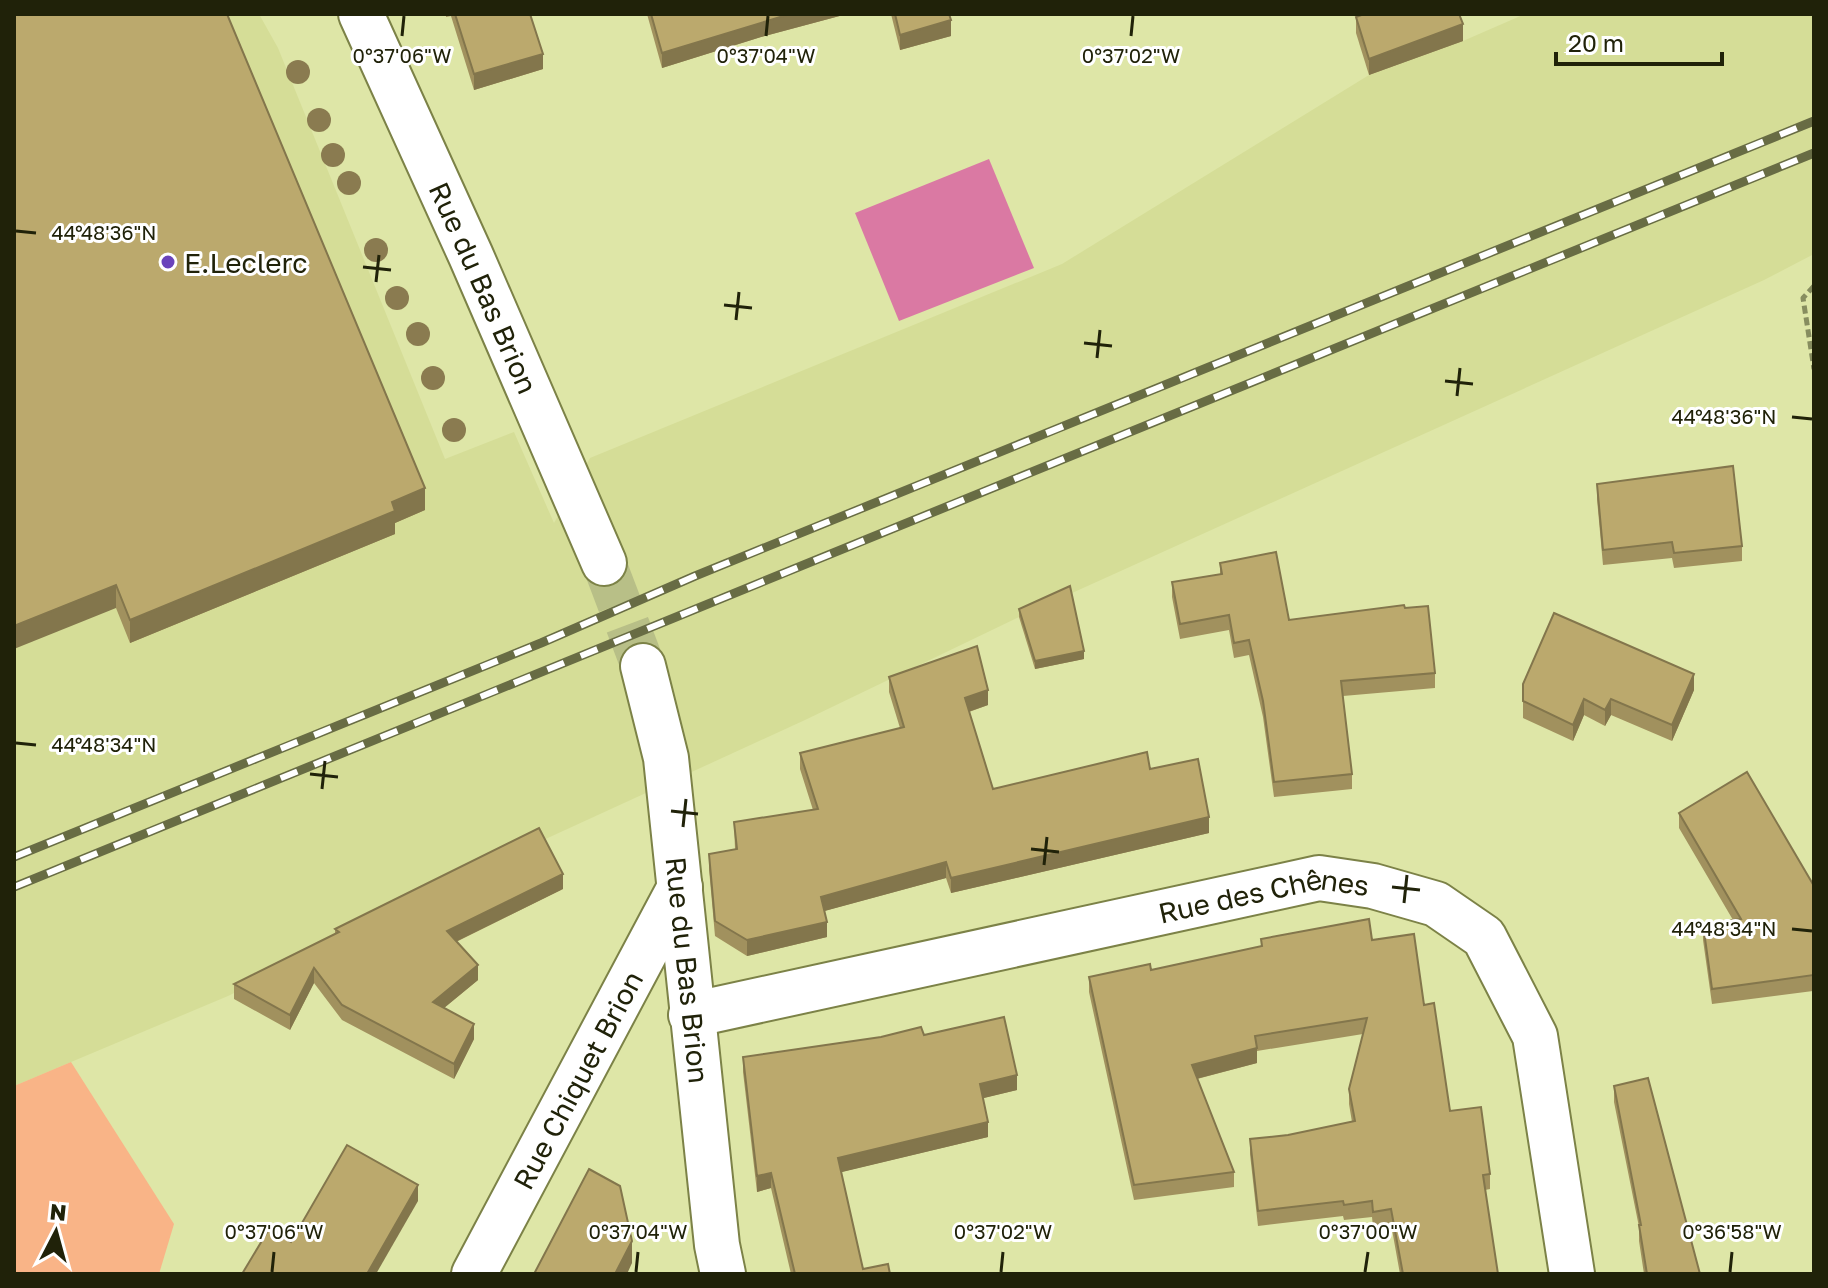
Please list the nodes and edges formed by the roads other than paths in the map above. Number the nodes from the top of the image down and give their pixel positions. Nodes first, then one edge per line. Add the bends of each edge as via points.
1 (361, 14) edge
2 (604, 563) tunnel mouth
3 (643, 666) tunnel mouth
4 (680, 887) junction
5 (691, 1015) junction
6 (474, 1274) edge
7 (723, 1274) edge
8 (1572, 1274) edge

1 - 2 street, Rue du Bas Brion
3 - 4 street, Rue du Bas Brion via 666,758
4 - 5 street, Rue du Bas Brion
4 - 6 street, Rue Chiquet Brion
5 - 7 street, Rue du Bas Brion
5 - 8 street, Rue des Chênes via 1319,878 1436,904 1484,937 1535,1036

